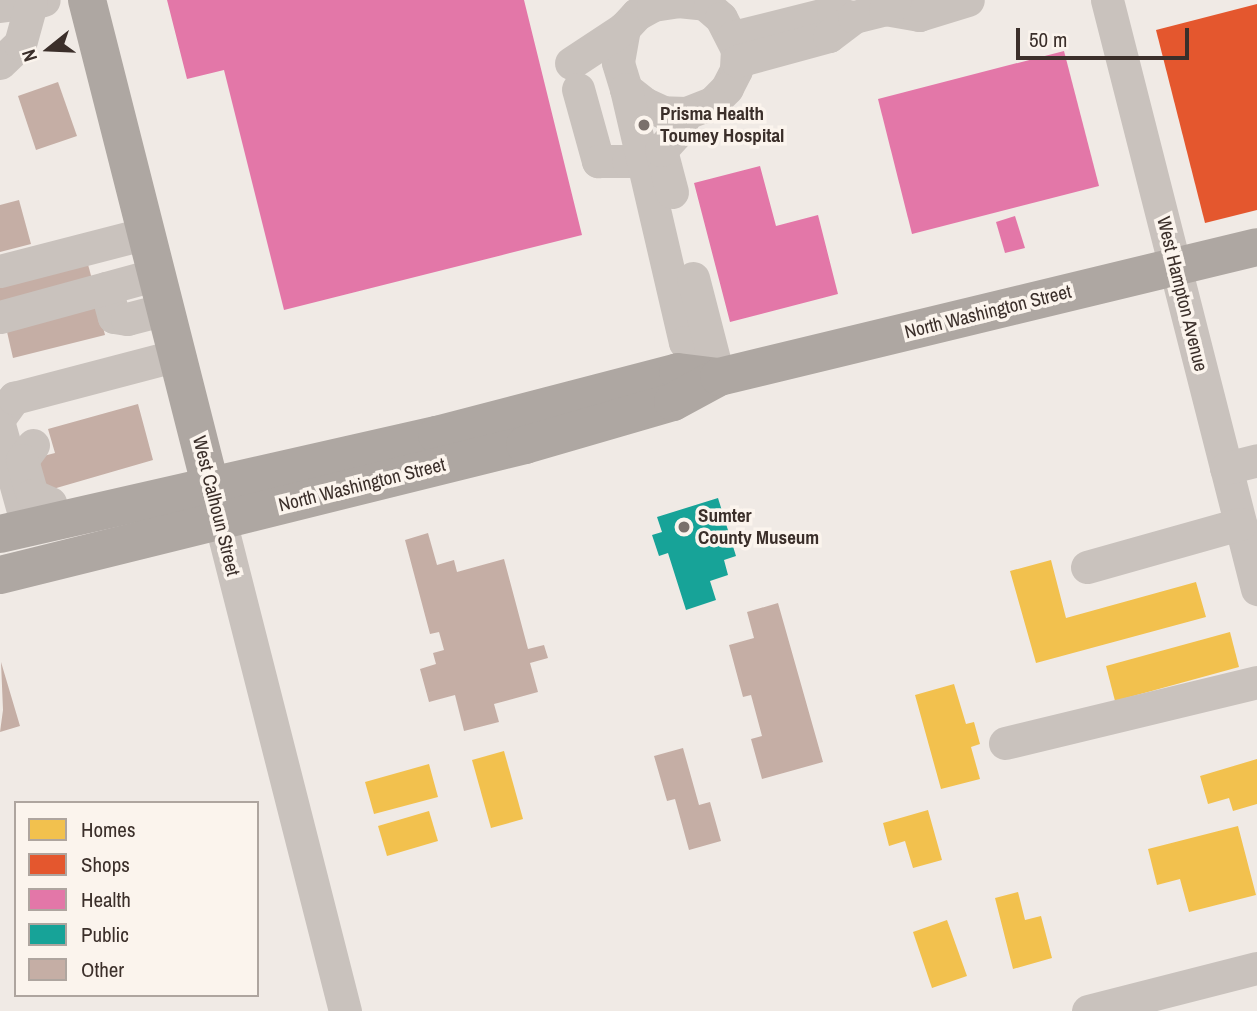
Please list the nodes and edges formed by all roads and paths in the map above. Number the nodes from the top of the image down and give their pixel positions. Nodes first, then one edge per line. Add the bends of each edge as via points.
1 (88, 0) edge
2 (968, 0) edge
3 (1107, 0) edge
4 (25, 3) edge
5 (879, 7) edge
6 (624, 28) junction
7 (735, 49) junction
8 (0, 63) edge
9 (626, 89) junction
10 (686, 113) junction
11 (651, 152) junction
12 (147, 233) junction
13 (1257, 247) edge
14 (1175, 267) junction
15 (0, 271) edge
16 (162, 291) junction
17 (0, 317) edge
18 (178, 355) junction
19 (719, 377) junction
20 (34, 395) junction
21 (0, 417) edge
22 (0, 428) edge
23 (1241, 464) edge
24 (215, 503) junction
25 (36, 516) edge
26 (1240, 524) junction
27 (1087, 567) dead end
28 (0, 575) edge
29 (1257, 585) edge
30 (1257, 682) edge
31 (1005, 743) dead end
32 (1257, 968) edge
33 (345, 1011) edge
34 (1088, 1011) edge

1 - 12 main road, West Calhoun Street
2 - 5 street via 919,15
3 - 14 street, West Hampton Avenue
4 - 8 street via 20,44
5 - 7 street via 829,36
6 - 7 street via 653,5 678,1 705,4
6 - 9 street via 618,62
6 - 11 street via 575,76 598,161 628,161
7 - 10 street via 727,88 712,103
9 - 10 street via 663,112
9 - 11 street
10 - 11 street
11 - 19 street
12 - 15 street
12 - 16 main road, West Calhoun Street
13 - 14 main road, North Washington Street
14 - 19 main road, North Washington Street
14 - 23 street, West Hampton Avenue
16 - 17 street via 127,319 114,317 106,288
16 - 18 main road, West Calhoun Street
18 - 20 street
18 - 24 main road, West Calhoun Street
19 - 24 main road, North Washington Street via 673,402 537,441
20 - 21 street via 14,398
20 - 25 street via 30,432 35,452 22,460
22 - 25 street
23 - 26 street, West Hampton Avenue
24 - 25 main road, North Washington Street
24 - 28 main road, North Washington Street
24 - 33 street, West Calhoun Street
26 - 27 street
26 - 29 street, West Hampton Avenue
30 - 31 street
32 - 34 street

